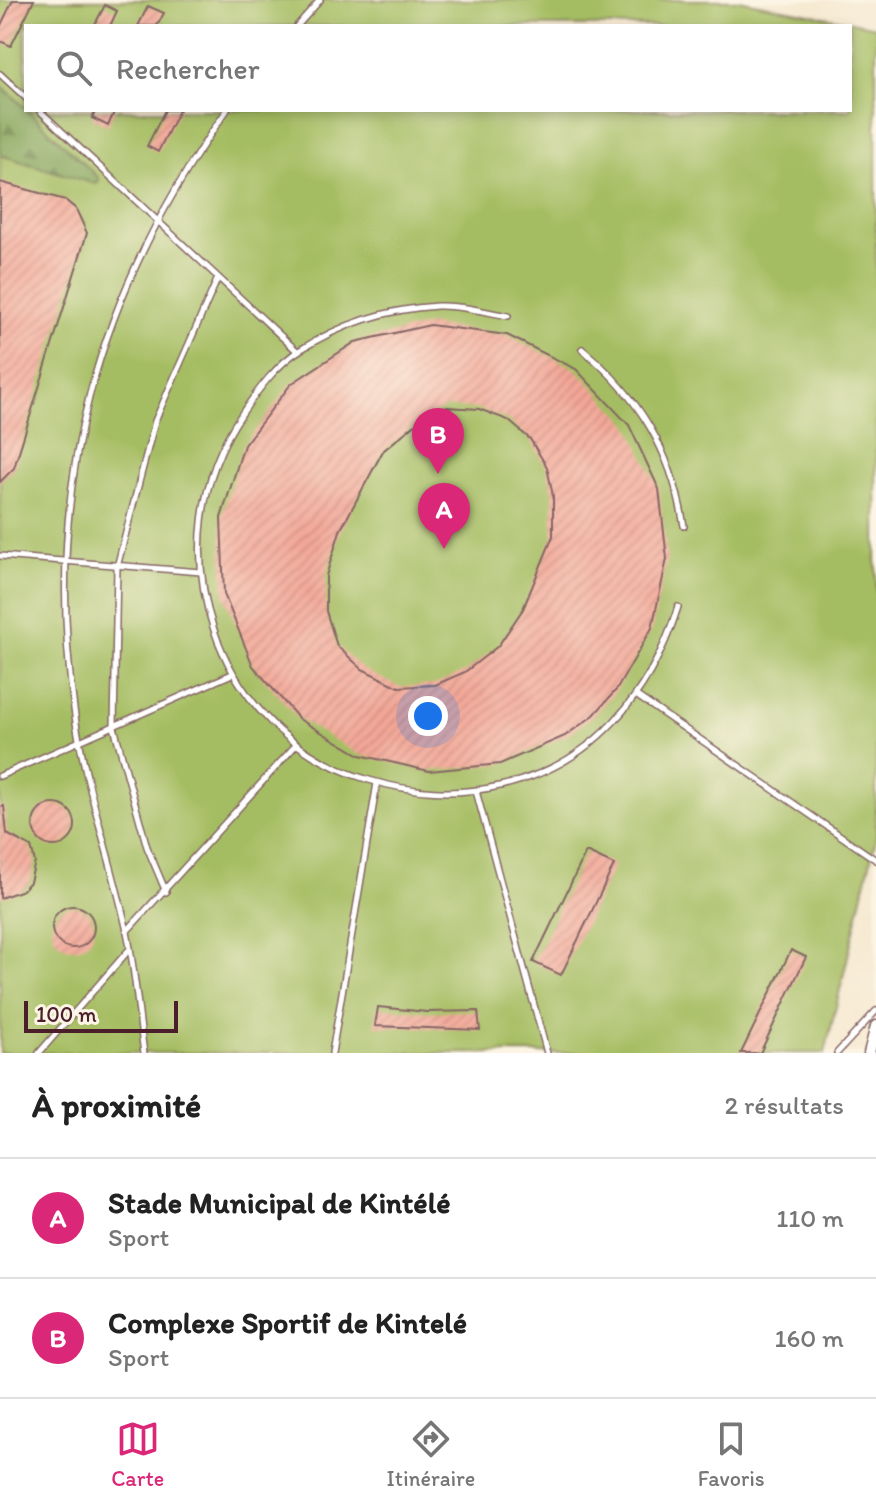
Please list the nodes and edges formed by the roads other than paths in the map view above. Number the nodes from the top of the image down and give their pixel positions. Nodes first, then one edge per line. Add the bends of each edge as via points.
1 (320, 0) edge
2 (299, 24) edge
3 (0, 74) edge
4 (24, 96) edge
5 (41, 112) edge
6 (226, 112) edge
7 (157, 219) junction
8 (217, 280) junction
9 (508, 316) dead end
10 (582, 349) dead end
11 (297, 351) junction
12 (684, 526) dead end
13 (0, 556) edge
14 (66, 562) junction
15 (117, 567) junction
16 (201, 572) junction
17 (678, 607) dead end
18 (232, 674) junction
19 (637, 696) junction
20 (114, 727) junction
21 (80, 740) junction
22 (295, 746) junction
23 (0, 776) edge
24 (377, 783) junction
25 (476, 791) junction
26 (876, 860) edge
27 (166, 892) junction
28 (127, 931) junction
29 (128, 951) junction
30 (876, 1011) edge
31 (876, 1026) edge
32 (39, 1053) edge
33 (144, 1053) edge
34 (332, 1053) edge
35 (547, 1053) edge
36 (837, 1053) edge
37 (869, 1053) edge

1 - 2 lane
3 - 4 lane
5 - 7 lane
6 - 7 lane
7 - 8 lane
7 - 14 lane via 101,346 72,476
8 - 11 lane
8 - 15 lane via 155,421
9 - 11 lane via 440,306 390,311
10 - 12 lane via 616,380 660,439
11 - 16 lane via 250,402 222,449 202,515
13 - 14 lane
14 - 15 lane
14 - 21 lane via 67,651
15 - 16 lane
15 - 20 lane
16 - 18 lane via 210,619
17 - 19 lane via 657,664
18 - 20 lane
18 - 22 lane
19 - 25 lane via 571,757 514,782
19 - 26 lane
20 - 21 lane
20 - 27 lane via 147,847
21 - 23 lane
21 - 28 lane
22 - 24 lane
22 - 27 lane
24 - 25 lane via 435,793
24 - 34 lane
25 - 35 lane
27 - 28 lane
28 - 29 lane
29 - 32 lane
29 - 33 lane
30 - 36 lane
31 - 37 street

